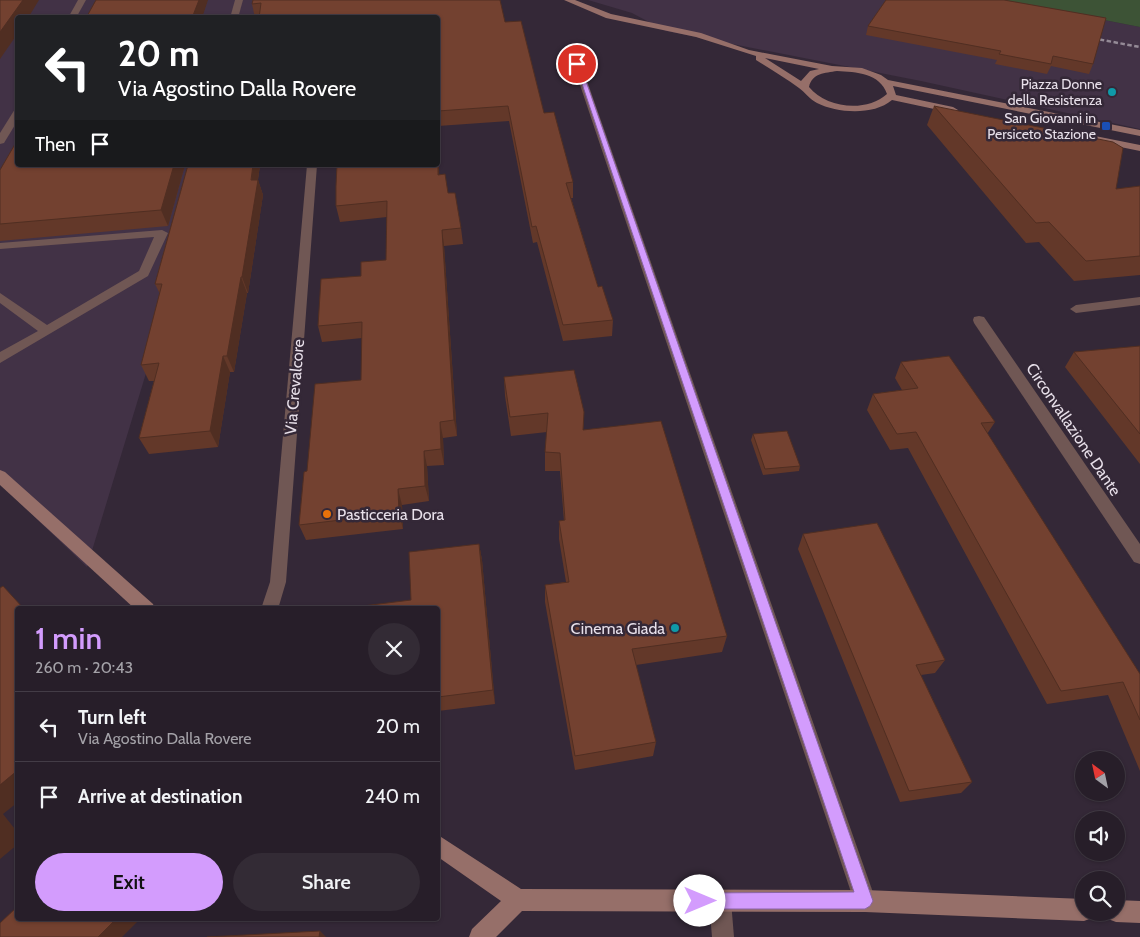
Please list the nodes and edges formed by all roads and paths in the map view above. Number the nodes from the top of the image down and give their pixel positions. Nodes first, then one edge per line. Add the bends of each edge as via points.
1 (82, 0) edge
2 (239, 0) edge
3 (568, 0) edge
4 (74, 15) edge
5 (235, 15) edge
6 (747, 52) junction
7 (577, 64) dead end
8 (832, 68) junction
9 (886, 82) junction
10 (804, 87) junction
11 (890, 97) junction
12 (966, 113) edge
13 (15, 115) edge
14 (1140, 133) edge
15 (1083, 137) edge
16 (0, 141) edge
17 (1140, 148) edge
18 (312, 167) edge
19 (0, 246) edge
20 (0, 298) edge
21 (1140, 301) edge
22 (1076, 309) dead end
23 (979, 320) dead end
24 (47, 331) junction
25 (0, 358) edge
26 (0, 476) edge
27 (1140, 557) edge
28 (145, 606) edge
29 (270, 606) edge
30 (440, 846) edge
31 (518, 900) junction
32 (720, 901) junction
33 (865, 901) junction
34 (1075, 910) edge
35 (1125, 911) edge
36 (1140, 912) edge
37 (480, 936) edge
38 (723, 937) edge

1 - 4 street
2 - 5 street
3 - 6 street via 609,16 698,35
6 - 8 street
6 - 10 street
7 - 33 street
8 - 9 street via 867,72
8 - 10 street via 813,73 806,79
9 - 11 street via 890,86
9 - 14 street
10 - 11 street via 811,96 838,106 878,106
11 - 12 street
13 - 16 street
15 - 17 street
18 - 29 street, Via Crevalcore via 278,582
19 - 24 street via 168,232 144,274
20 - 24 street
21 - 22 street
23 - 27 street, Circonvallazione Dante
24 - 25 street
26 - 28 street
30 - 31 street
31 - 32 street
31 - 37 street
32 - 33 street
32 - 38 street
33 - 34 street
35 - 36 street

